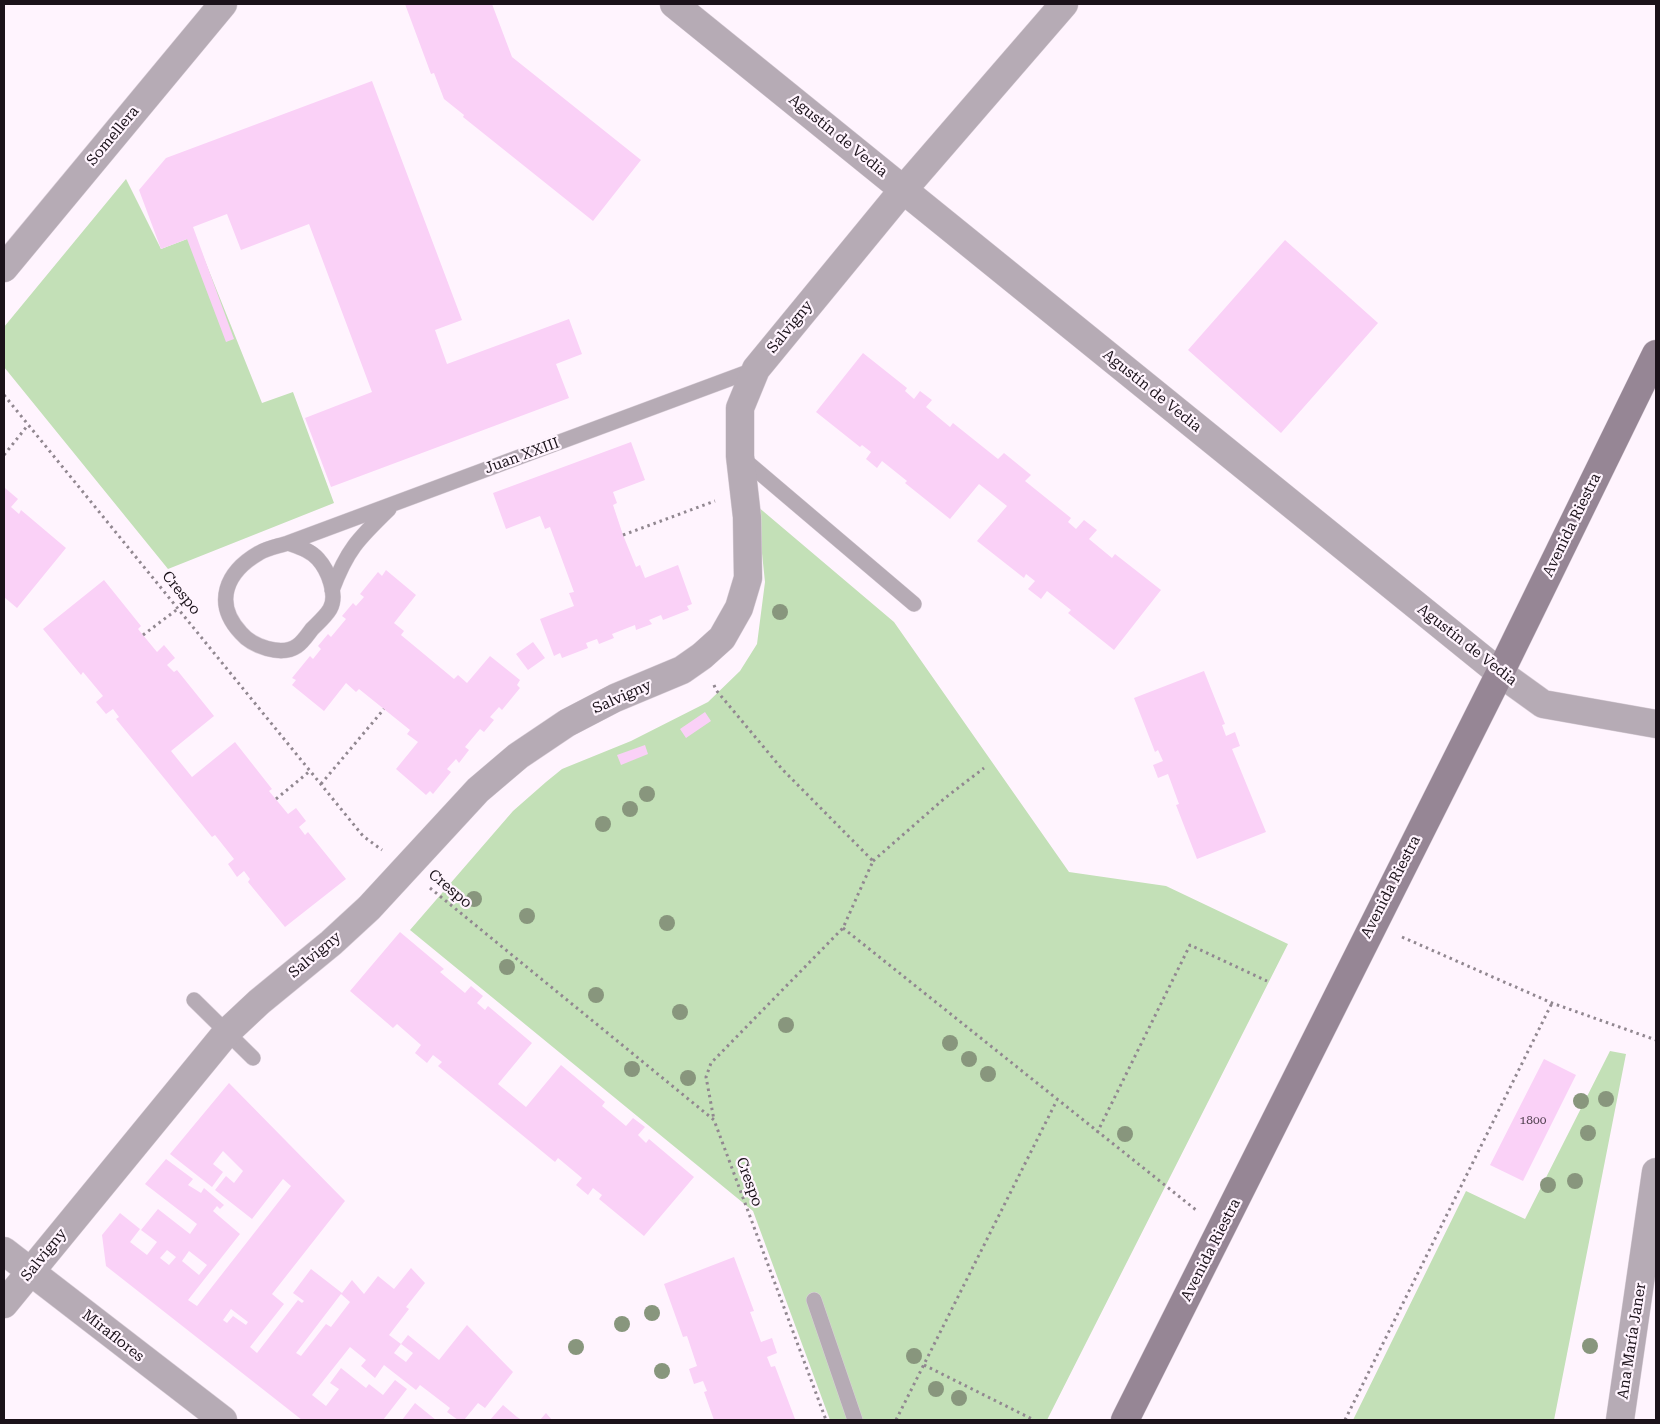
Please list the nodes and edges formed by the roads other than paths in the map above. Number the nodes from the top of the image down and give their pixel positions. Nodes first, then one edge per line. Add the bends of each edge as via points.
1 (222, 4) edge
2 (674, 4) edge
3 (1064, 4) edge
4 (903, 190) junction
5 (4, 268) edge
6 (1656, 354) edge
7 (756, 369) junction
8 (740, 456) junction
9 (393, 504) junction
10 (288, 543) junction
11 (332, 590) junction
12 (914, 604) dead end
13 (1500, 673) junction
14 (1656, 724) edge
15 (194, 1000) dead end
16 (227, 1032) junction
17 (253, 1058) dead end
18 (1656, 1172) edge
19 (4, 1251) edge
20 (31, 1272) junction
21 (814, 1300) dead end
22 (4, 1304) edge
23 (1646, 1319) edge
24 (223, 1420) edge
25 (855, 1420) edge
26 (1125, 1420) edge
27 (1620, 1420) edge

1 - 5 street, Somellera
2 - 4 street, Agustín de Vedia
3 - 4 street, Salvigny
4 - 7 street, Salvigny
4 - 13 street, Agustín de Vedia
6 - 13 main road, Avenida Riestra
7 - 8 street, Salvigny via 740,408
7 - 9 lane, Juan XXIII
8 - 12 lane
8 - 16 street, Salvigny via 748,536 748,578 740,608 722,638 682,670 615,698 567,723 518,756 478,790 369,908
9 - 10 lane, Juan XXIII
9 - 11 lane via 356,541
10 - 11 lane via 318,559 328,574
10 - 11 lane via 261,551 240,566 225,590 226,608 233,624 245,638 261,647 279,650 296,647 331,608
13 - 14 street, Agustín de Vedia via 1543,704
13 - 26 main road, Avenida Riestra
15 - 16 lane
16 - 17 lane
16 - 20 street, Salvigny
18 - 23 street, Ana María Janer
19 - 20 street, Miraflores
20 - 22 street, Salvigny
20 - 24 street, Miraflores
21 - 25 lane
23 - 27 street, Ana María Janer

